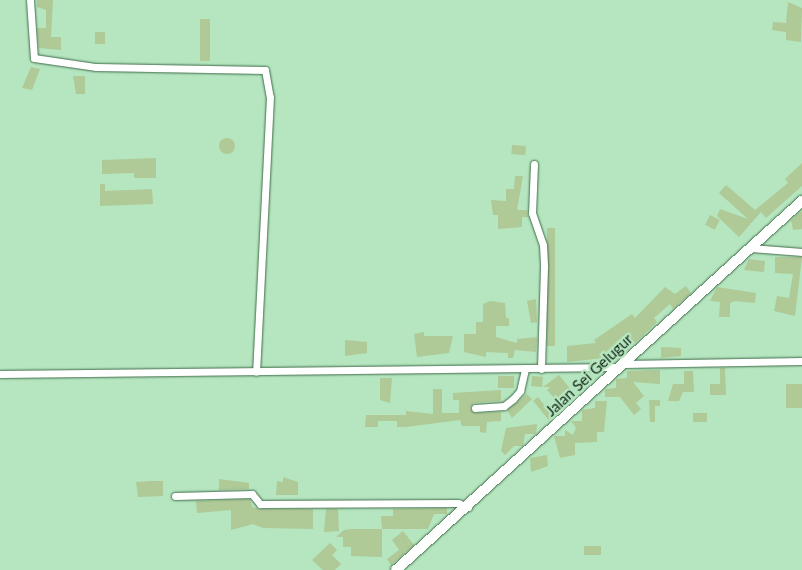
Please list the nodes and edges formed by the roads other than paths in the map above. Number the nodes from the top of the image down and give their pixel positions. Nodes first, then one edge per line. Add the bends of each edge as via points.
1 (30, 0) edge
2 (534, 164) dead end
3 (802, 200) edge
4 (751, 248) junction
5 (802, 252) edge
6 (802, 361) edge
7 (622, 366) junction
8 (541, 369) junction
9 (525, 370) junction
10 (256, 372) junction
11 (0, 374) edge
12 (475, 408) dead end
13 (175, 496) dead end
14 (468, 507) junction
15 (396, 570) edge

1 - 10 street via 34,58 96,67 265,70 270,97
2 - 8 street via 532,213 544,260
3 - 4 main road, Jalan Sei Gelugur
4 - 5 street
4 - 7 main road, Jalan Sei Gelugur
6 - 7 street
7 - 8 street
7 - 14 main road, Jalan Sei Gelugur
8 - 9 street
9 - 10 street
9 - 12 street via 520,391 504,406
10 - 11 street
13 - 14 street via 252,494 260,504 458,503
14 - 15 main road, Jalan Sei Gelugur

